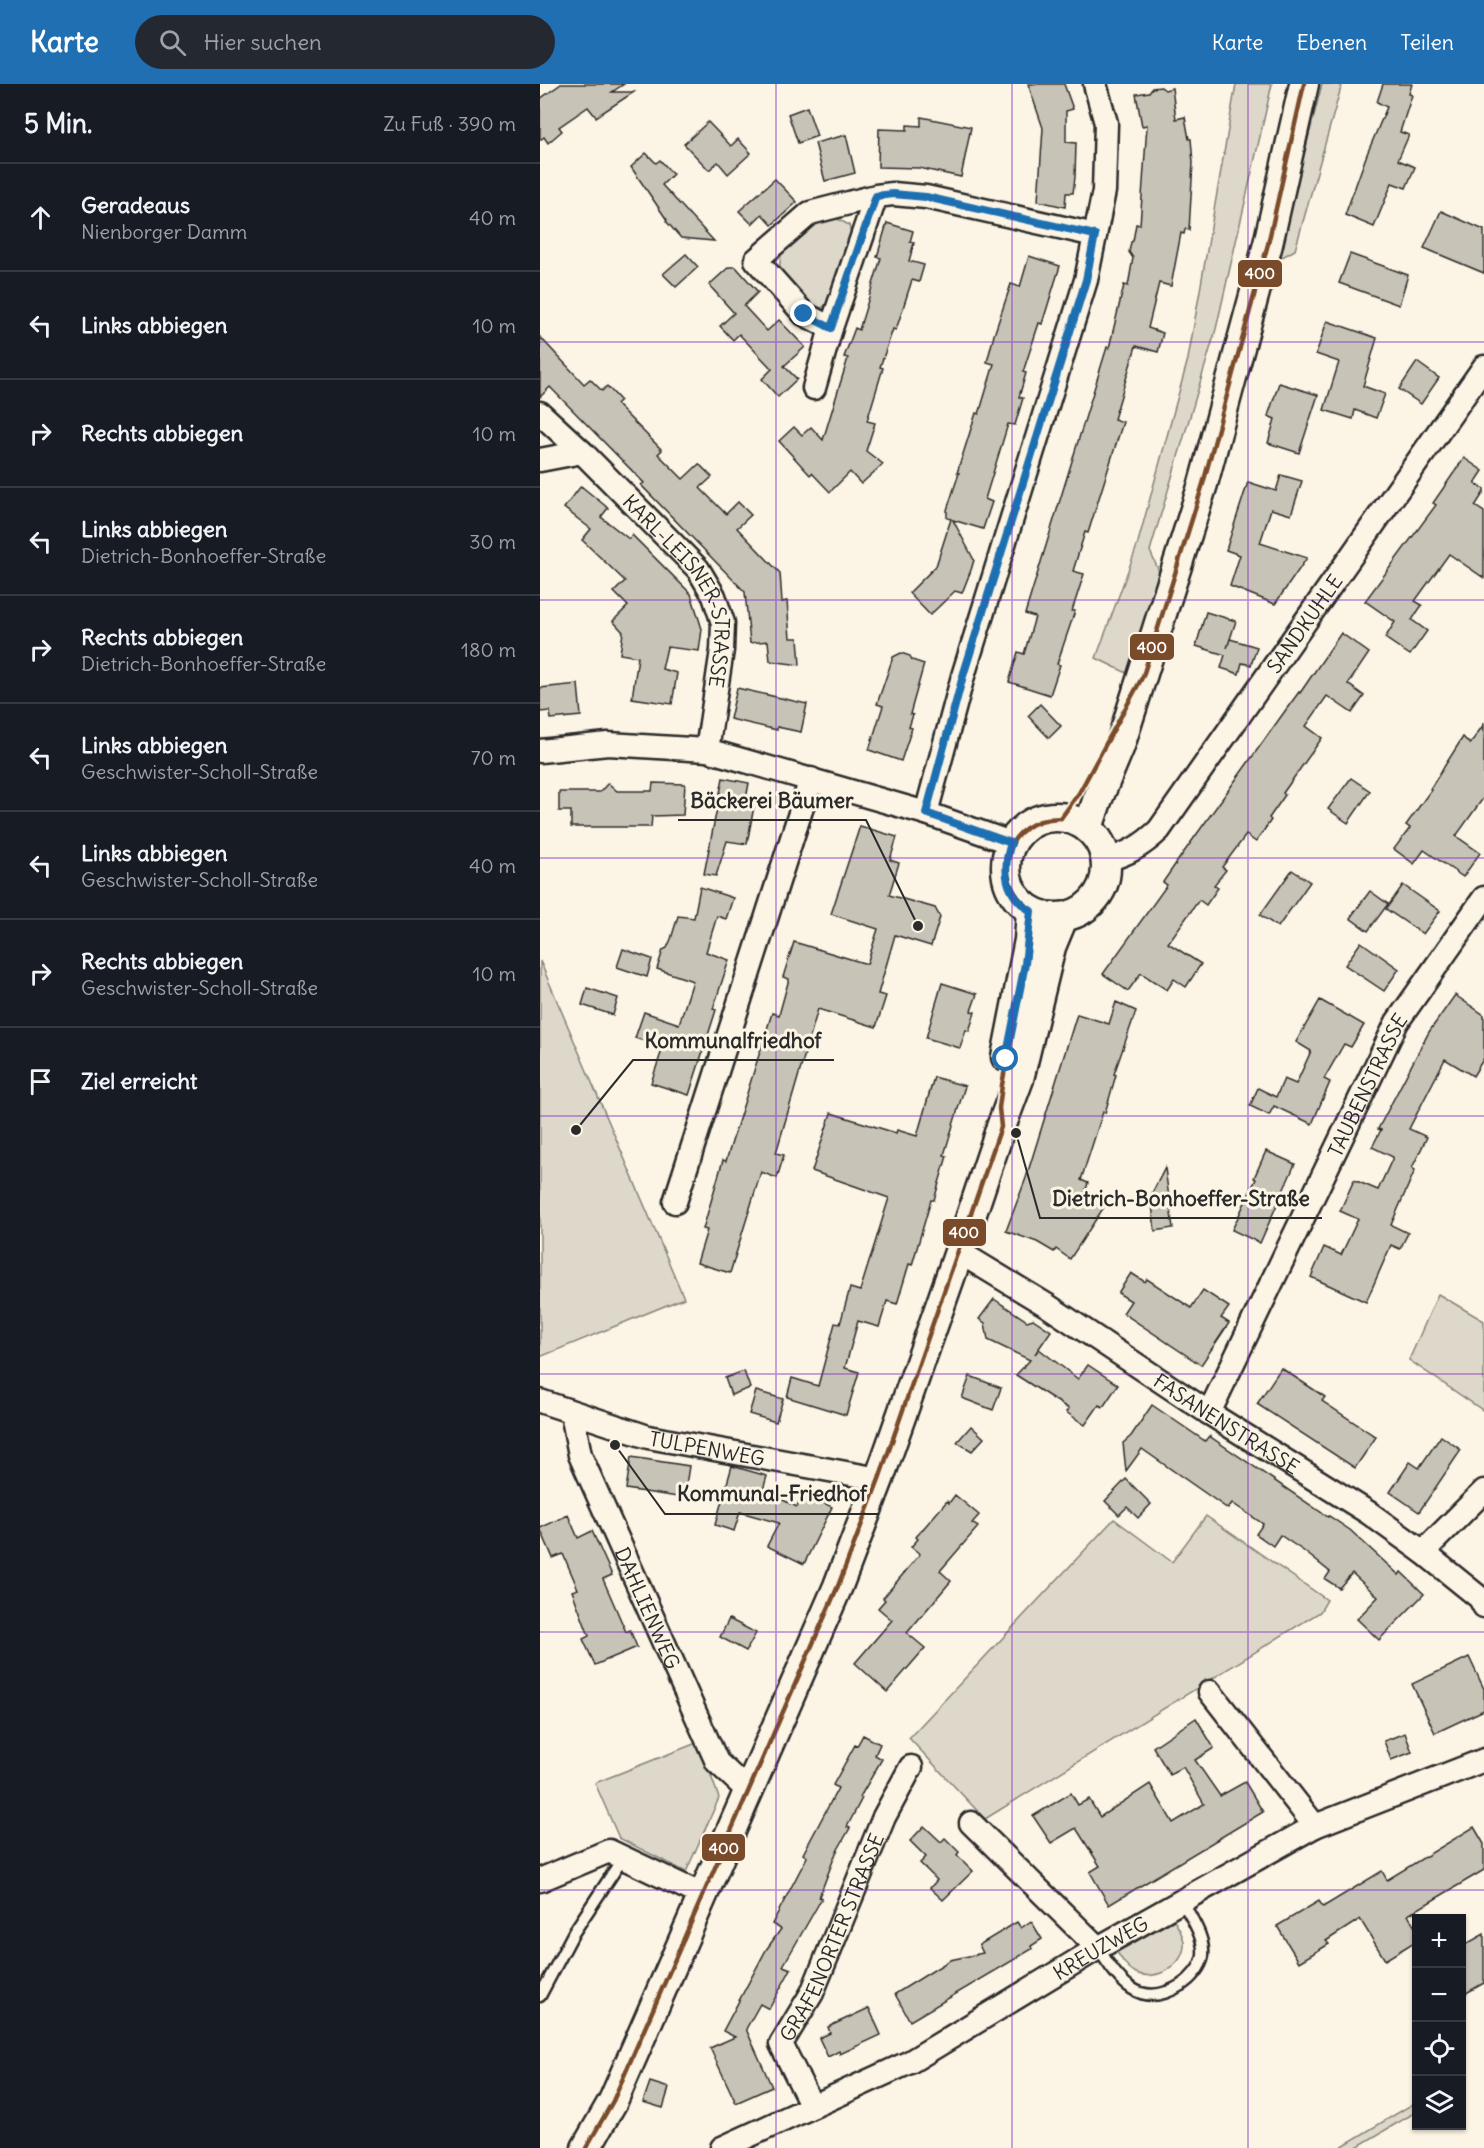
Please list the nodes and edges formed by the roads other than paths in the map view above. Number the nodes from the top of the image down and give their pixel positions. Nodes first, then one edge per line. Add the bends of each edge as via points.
1 (1095, 84) edge
2 (1304, 84) edge
3 (876, 196) junction
4 (1095, 235) junction
5 (831, 328) junction
6 (1484, 367) edge
7 (814, 388) dead end
8 (540, 414) edge
9 (582, 452) junction
10 (540, 460) edge
11 (1143, 676) junction
12 (707, 750) junction
13 (540, 751) edge
14 (811, 779) junction
15 (926, 813) junction
16 (1061, 818) junction
17 (1088, 828) junction
18 (1011, 843) junction
19 (1106, 860) junction
20 (1484, 898) edge
21 (1031, 911) junction
22 (1063, 918) junction
23 (1001, 1127) junction
24 (675, 1202) dead end
25 (959, 1252) junction
26 (540, 1401) edge
27 (572, 1413) junction
28 (1209, 1413) junction
29 (879, 1479) junction
30 (1484, 1491) edge
31 (1424, 1552) junction
32 (1484, 1606) edge
33 (1210, 1692) dead end
34 (1484, 1760) edge
35 (911, 1767) dead end
36 (748, 1791) junction
37 (971, 1823) dead end
38 (1315, 1826) junction
39 (622, 1858) junction
40 (540, 1880) edge
41 (702, 1895) junction
42 (1182, 1900) junction
43 (1098, 1948) junction
44 (540, 1996) edge
45 (812, 2106) junction
46 (586, 2148) edge
47 (722, 2148) edge

1 - 4 street via 1106,123 1104,191
2 - 11 street via 1268,244 1203,484
3 - 4 street via 926,197
3 - 5 street
3 - 5 street via 810,213 756,260 804,314
4 - 15 street via 1086,280 963,676
5 - 7 street
6 - 19 street, SANDKUHLE via 1159,830 1133,851
8 - 9 street, KARL-LEISNER-STRASSE
9 - 10 street
9 - 12 street, KARL-LEISNER-STRASSE via 698,569 714,596 723,623 722,650
11 - 16 street via 1079,793
11 - 17 street
12 - 13 street via 608,744
12 - 14 street
14 - 15 street
14 - 24 street
15 - 18 street
16 - 17 street via 1075,819
16 - 18 street via 1032,823
17 - 19 street
18 - 21 street via 1006,864 1008,884 1023,907
19 - 22 street via 1101,891 1079,913
20 - 28 street, TAUBENSTRASSE via 1397,1022
21 - 22 street
21 - 23 street via 1002,1085
22 - 23 street via 1051,947 1019,1079
23 - 25 street
25 - 28 street, FASANENSTRASSE
25 - 29 street
26 - 27 street, TULPENWEG
27 - 29 street, TULPENWEG via 648,1437
27 - 36 street, DAHLIENWEG via 580,1455 717,1762
28 - 31 street, FASANENSTRASSE
29 - 36 street via 838,1586
30 - 31 street
31 - 32 street, FASANENSTRASSE via 1480,1598
33 - 38 street
34 - 38 street, KREUZWEG
35 - 45 street, GRAFENORTER STRASSE via 884,1817 812,1993 781,2044
36 - 41 street
37 - 43 street
38 - 42 street, KREUZWEG
39 - 40 street via 609,1851
39 - 41 street
39 - 44 lane via 574,1932
41 - 46 street via 613,2101
42 - 43 street, KREUZWEG
42 - 43 lane via 1201,1938 1203,1956 1197,1970 1177,1988 1148,1995 1133,1990 1121,1982
43 - 45 street, KREUZWEG via 910,2062
45 - 47 street, KREUZWEG

